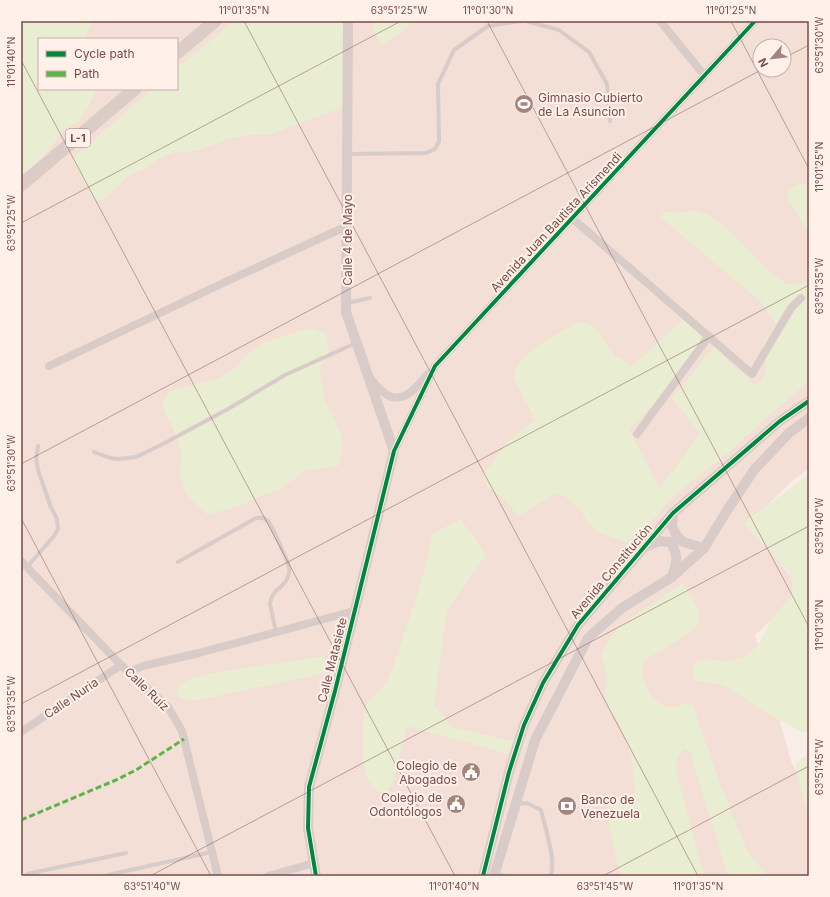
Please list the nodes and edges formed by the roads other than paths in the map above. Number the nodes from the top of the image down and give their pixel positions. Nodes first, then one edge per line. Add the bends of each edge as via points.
1 (215, 21) edge
2 (348, 21) edge
3 (521, 21) edge
4 (526, 21) edge
5 (660, 21) edge
6 (755, 21) edge
7 (178, 52) edge
8 (704, 76) junction
9 (134, 90) edge
10 (610, 121) dead end
11 (347, 154) junction
12 (21, 185) edge
13 (572, 218) junction
14 (347, 226) junction
15 (370, 298) dead end
16 (801, 298) dead end
17 (346, 303) junction
18 (709, 336) junction
19 (357, 342) junction
20 (50, 366) dead end
21 (435, 366) junction
22 (368, 376) junction
23 (809, 401) edge
24 (809, 418) edge
25 (637, 434) dead end
26 (38, 446) dead end
27 (394, 451) junction
28 (94, 452) dead end
29 (673, 513) junction
30 (642, 548) junction
31 (704, 548) junction
32 (178, 562) dead end
33 (24, 564) edge
34 (672, 577) junction
35 (354, 611) junction
36 (276, 632) junction
37 (121, 664) junction
38 (129, 672) junction
39 (21, 732) edge
40 (515, 804) junction
41 (212, 852) junction
42 (126, 853) dead end
43 (314, 863) junction
44 (498, 875) edge
45 (24, 876) edge
46 (107, 876) edge
47 (218, 876) edge
48 (270, 876) edge
49 (316, 876) edge
50 (483, 876) edge
51 (550, 876) edge

1 - 7 main road
2 - 11 street, Calle 4 de Mayo
3 - 11 lane via 488,26 454,50 438,84 439,141 435,149 426,153
4 - 10 lane via 559,30 589,52 607,84
5 - 8 street
6 - 8 street, Avenida Juan Bautista Arismendi
8 - 13 street, Avenida Juan Bautista Arismendi
9 - 12 main road, L-1
11 - 14 street, Calle 4 de Mayo
13 - 18 street
13 - 21 street, Avenida Juan Bautista Arismendi
14 - 17 street, Calle 4 de Mayo
14 - 20 street via 223,282
15 - 17 lane
16 - 18 street via 791,308 752,374
17 - 19 street, Calle 4 de Mayo via 346,312
18 - 25 street
19 - 22 street, Calle 4 de Mayo
19 - 28 lane via 285,375 228,409 136,457 118,459
21 - 22 street, Avenida Juan Bautista Arismendi via 406,396 389,396
21 - 27 street, Avenida Juan Bautista Arismendi
22 - 27 street, Calle 4 de Mayo
23 - 29 street, Avenida Constitución via 780,421
24 - 31 street via 789,433 754,470
26 - 33 lane via 38,470 57,519 58,529 54,536
27 - 35 street, Calle Matasiete
29 - 30 street, Avenida Constitución
29 - 31 street via 672,526 677,536 684,542
30 - 34 street via 659,541 670,542 677,562
30 - 50 street, Avenida Constitución via 578,625 543,683 524,725 508,772
31 - 34 street
32 - 36 lane via 256,518 265,519 270,524 290,569 284,584 270,600
33 - 37 street, Calle Ruíz
34 - 40 street via 622,608 588,638 534,740
35 - 36 street
35 - 43 street, Calle Matasiete via 309,787 308,828
36 - 38 street via 143,666
37 - 38 street, Calle Ruíz
37 - 39 street, Calle Nuria
38 - 41 street, Calle Ruíz via 168,707 182,731
40 - 44 street
40 - 51 lane via 527,803 541,810 552,854
41 - 46 lane
41 - 47 street, Calle Ruíz
42 - 45 lane
43 - 48 street
43 - 49 street, Calle Matasiete

